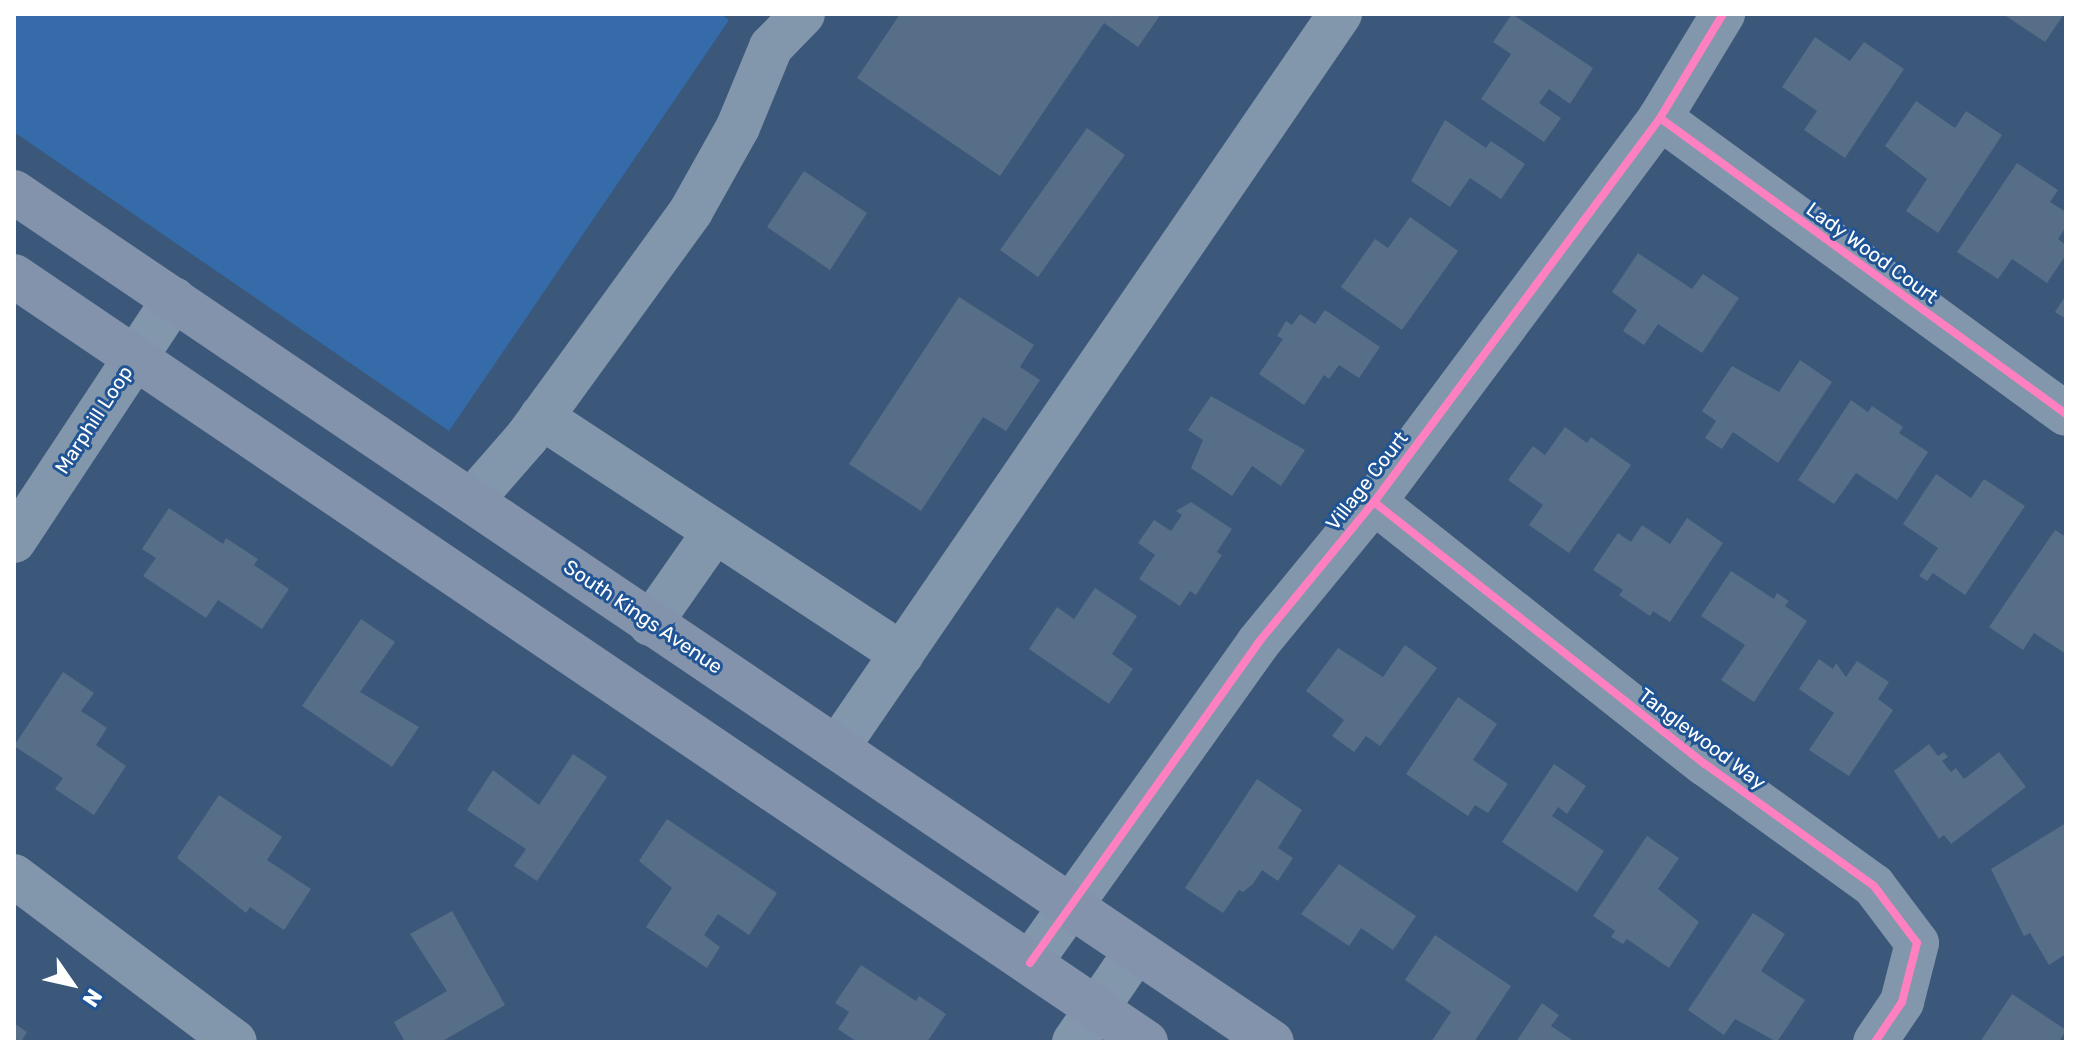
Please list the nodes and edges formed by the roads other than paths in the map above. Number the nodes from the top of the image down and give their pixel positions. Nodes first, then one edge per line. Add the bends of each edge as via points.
1 (803, 14) edge
2 (1340, 14) edge
3 (1723, 14) edge
4 (1660, 118) junction
5 (14, 192) edge
6 (14, 276) edge
7 (174, 299) junction
8 (135, 357) junction
9 (2066, 414) edge
10 (541, 417) junction
11 (472, 500) junction
12 (1374, 502) junction
13 (715, 531) junction
14 (14, 541) edge
15 (650, 624) junction
16 (902, 654) junction
17 (610, 680) junction
18 (837, 748) junction
19 (14, 876) edge
20 (1070, 906) junction
21 (1136, 951) junction
22 (1030, 963) junction
23 (1086, 1025) edge
24 (235, 1042) edge
25 (1146, 1042) edge
26 (1272, 1042) edge
27 (1875, 1042) edge

1 - 10 street via 771,47 738,127 691,211
2 - 16 street
3 - 4 street, Village Court
4 - 9 street, Lady Wood Court
4 - 12 street, Village Court
5 - 7 main road, South Kings Avenue
6 - 8 main road
7 - 8 street, Marphill Loop
7 - 11 main road, South Kings Avenue
8 - 14 street, Marphill Loop
8 - 17 main road
10 - 11 street
10 - 13 street
11 - 15 main road, South Kings Avenue
12 - 20 street, Village Court via 1258,643
12 - 27 street, Tanglewood Way via 1705,764 1874,886 1917,943 1902,1002
13 - 15 street
13 - 16 street
15 - 17 main road
15 - 18 main road, South Kings Avenue
16 - 18 street
17 - 22 main road
18 - 20 main road, South Kings Avenue
19 - 24 street
20 - 21 main road, South Kings Avenue
20 - 22 street, Village Court
21 - 23 street
21 - 26 main road, South Kings Avenue
22 - 23 main road
23 - 25 main road

